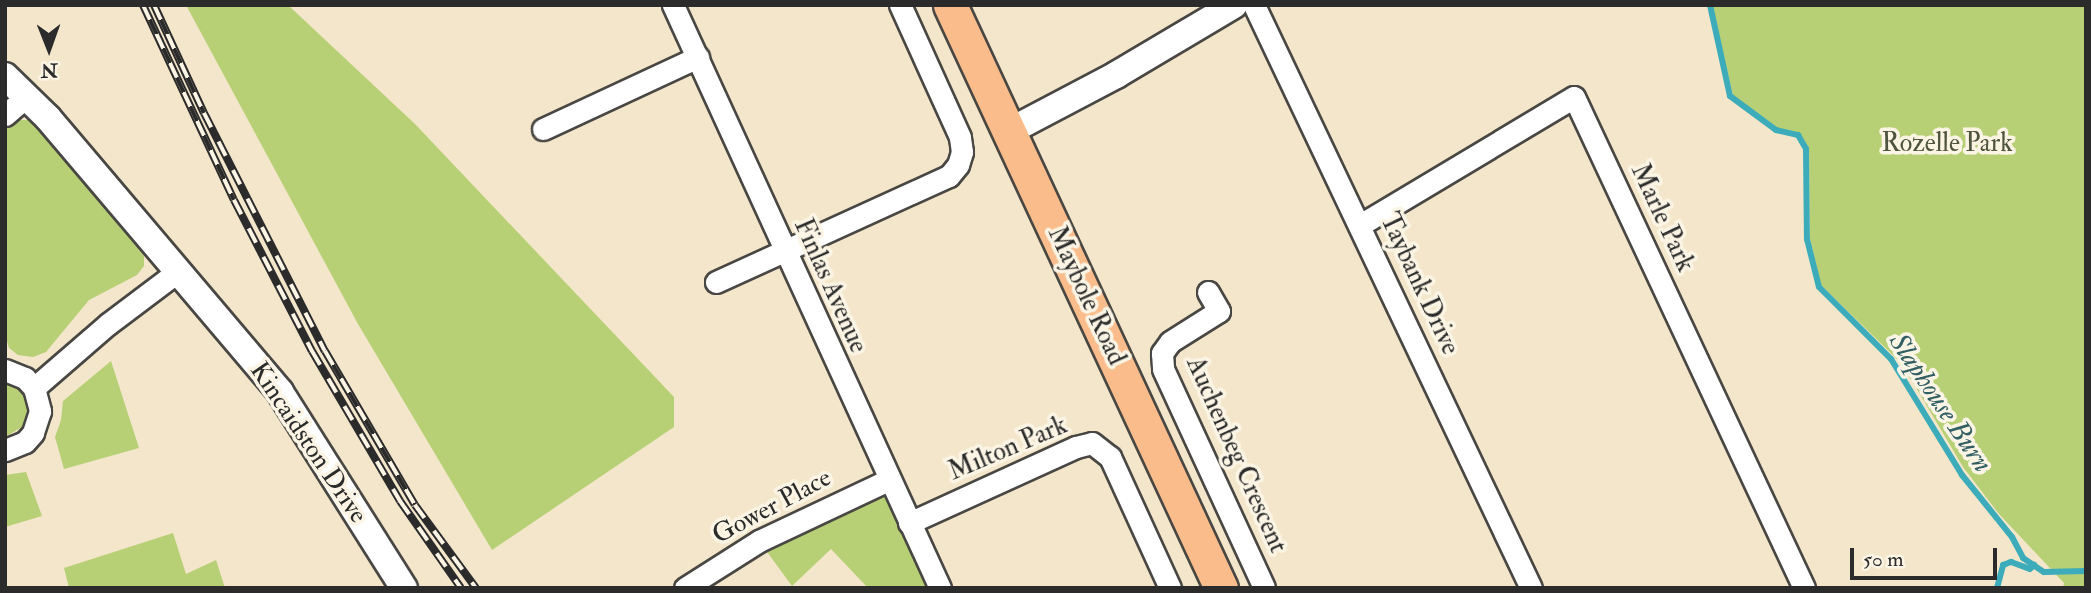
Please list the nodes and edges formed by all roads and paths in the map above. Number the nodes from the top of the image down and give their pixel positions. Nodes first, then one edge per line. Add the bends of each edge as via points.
1 (673, 5) edge
2 (900, 5) edge
3 (950, 5) edge
4 (1234, 5) edge
5 (1254, 5) edge
6 (698, 57) junction
7 (5, 76) edge
8 (26, 96) junction
9 (5, 115) edge
10 (543, 129) dead end
11 (1010, 131) junction
12 (1360, 225) junction
13 (784, 253) junction
14 (177, 272) junction
15 (716, 282) dead end
16 (1208, 292) dead end
17 (5, 370) edge
18 (34, 388) junction
19 (5, 450) edge
20 (888, 480) junction
21 (909, 523) junction
22 (404, 588) edge
23 (685, 588) edge
24 (940, 588) edge
25 (1170, 588) edge
26 (1221, 588) edge
27 (1264, 588) edge
28 (1531, 588) edge
29 (1804, 588) edge

1 - 6 street, Finlas Avenue
2 - 13 street via 960,136 958,165 949,176
3 - 11 main road, Maybole Road
4 - 11 street
5 - 12 street, Taybank Drive
6 - 10 street
6 - 13 street, Finlas Avenue
7 - 8 street, Kincaidston Drive
8 - 9 street
8 - 14 street, Kincaidston Drive
11 - 26 main road, Maybole Road
12 - 28 street, Taybank Drive
12 - 29 street, Marle Park via 1574,97
13 - 15 street
13 - 20 street, Finlas Avenue
14 - 18 street
14 - 22 street, Kincaidston Drive via 280,392
16 - 27 street, Auchenbeg Crescent via 1219,311 1170,342 1162,353 1163,369
17 - 18 street via 25,378
18 - 19 street via 39,399 38,422 24,442
20 - 21 street, Finlas Avenue
20 - 23 street, Gower Place via 759,541
21 - 24 street, Finlas Avenue
21 - 25 street, Milton Park via 1092,443 1110,457

